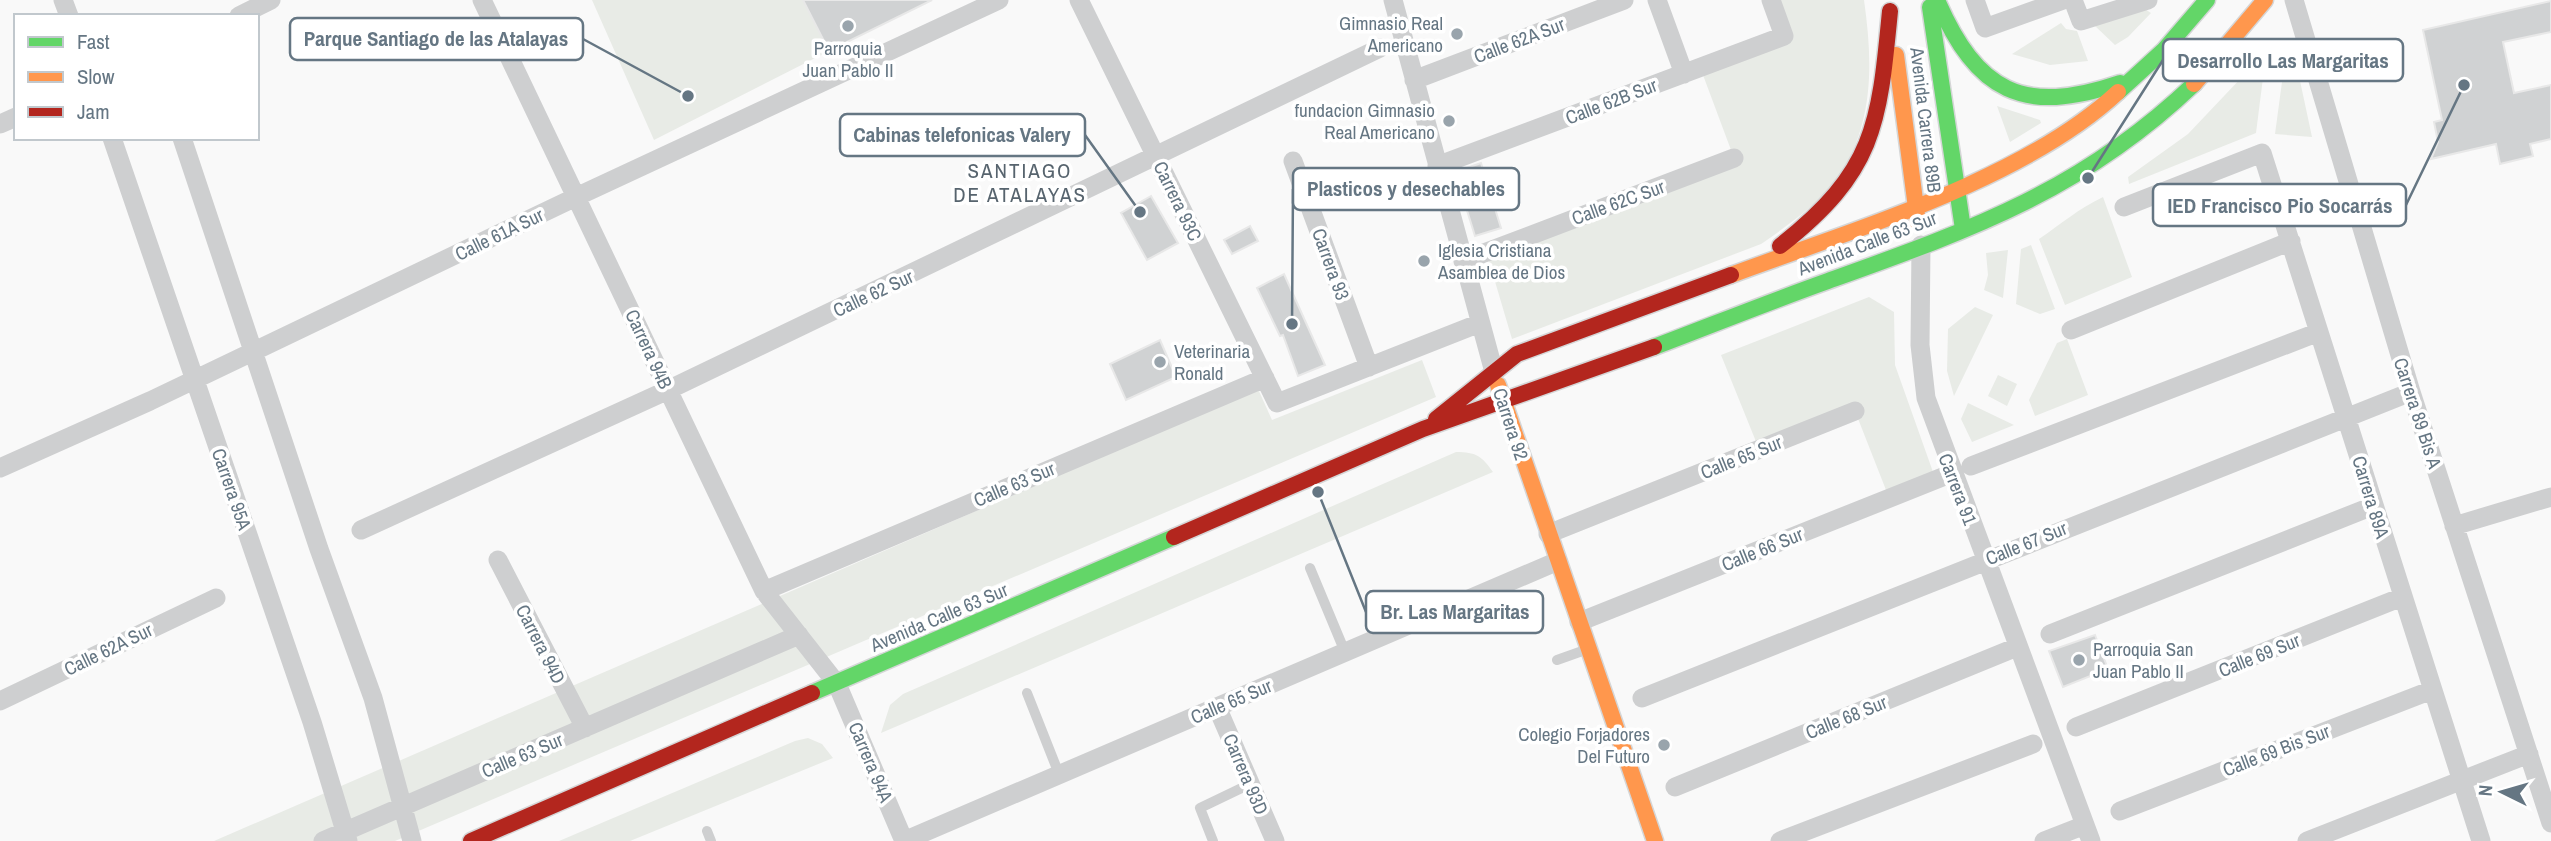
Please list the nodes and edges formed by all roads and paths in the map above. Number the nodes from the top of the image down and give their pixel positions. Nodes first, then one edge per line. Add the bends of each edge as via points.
1 (271, 0) edge
2 (482, 0) edge
3 (999, 0) edge
4 (1079, 0) edge
5 (1393, 0) edge
6 (1625, 0) edge
7 (1657, 0) edge
8 (1770, 0) edge
9 (1930, 0) edge
10 (1937, 0) edge
11 (1975, 0) edge
12 (2063, 0) edge
13 (2073, 0) edge
14 (2148, 0) edge
15 (2207, 0) edge
16 (2266, 0) edge
17 (2294, 0) edge
18 (1889, 6) edge
19 (243, 14) edge
20 (1380, 48) dead end
21 (1684, 74) junction
22 (2139, 75) junction
23 (1414, 80) junction
24 (114, 140) edge
25 (183, 140) edge
26 (1157, 158) junction
27 (1734, 158) dead end
28 (1293, 161) dead end
29 (1437, 166) junction
30 (1956, 188) junction
31 (576, 197) junction
32 (1916, 206) junction
33 (2124, 207) dead end
34 (1963, 229) junction
35 (2291, 241) junction
36 (1920, 245) junction
37 (1463, 261) junction
38 (1749, 268) junction
39 (1480, 323) junction
40 (2071, 330) dead end
41 (2319, 332) junction
42 (254, 351) junction
43 (1369, 367) junction
44 (1494, 372) junction
45 (1265, 378) junction
46 (193, 381) junction
47 (668, 390) junction
48 (2411, 392) junction
49 (1503, 404) junction
50 (1855, 411) dead end
51 (2346, 417) junction
52 (1423, 429) junction
53 (1971, 466) dead end
54 (0, 468) edge
55 (1945, 476) dead end
56 (2550, 500) edge
57 (2373, 506) junction
58 (2454, 526) junction
59 (361, 530) dead end
60 (1548, 534) junction
61 (1984, 559) junction
62 (498, 560) dead end
63 (1558, 561) junction
64 (1310, 568) dead end
65 (764, 591) junction
66 (2402, 597) junction
67 (216, 598) dead end
68 (1579, 622) junction
69 (2050, 634) dead end
70 (799, 635) junction
71 (2017, 647) junction
72 (1588, 649) junction
73 (1345, 652) junction
74 (1557, 660) dead end
75 (837, 684) junction
76 (2432, 690) junction
77 (1027, 693) dead end
78 (1643, 698) dead end
79 (0, 701) edge
80 (1217, 707) junction
81 (2076, 727) dead end
82 (584, 728) junction
83 (2033, 744) dead end
84 (2529, 754) junction
85 (1059, 775) junction
86 (2461, 781) junction
87 (1250, 784) junction
88 (1675, 787) dead end
89 (402, 806) junction
90 (2120, 811) dead end
91 (2551, 823) edge
92 (2088, 833) edge
93 (347, 836) edge
94 (479, 839) edge
95 (323, 841) edge
96 (412, 841) edge
97 (904, 841) edge
98 (1213, 841) edge
99 (1275, 841) edge
100 (1655, 841) edge
101 (1780, 841) edge
102 (2044, 841) edge
103 (2307, 841) edge
104 (2482, 841) edge

1 - 19 street
2 - 31 street, Carrera 94B
3 - 31 street, Calle 61A Sur
4 - 26 street, Carrera 93C
5 - 23 street, Carrera 92
6 - 23 street, Calle 62A Sur
7 - 21 street
8 - 21 street, Calle 62B Sur via 1784,36
9 - 30 main road, Avenida Carrera 89B
10 - 22 main road via 1972,64 2004,86 2029,94 2079,96
11 - 12 street via 1985,28
13 - 14 street via 2081,21
15 - 22 main road, Avenida Calle 63 Sur
16 - 34 main road, Avenida Calle 63 Sur via 2237,38 2164,114 2106,159 2049,192
17 - 48 street, Carrera 89 Bis A
18 - 32 main road, Avenida Carrera 89B
18 - 38 main road via 1879,104 1862,159 1812,223
20 - 26 street, Calle 62 Sur
21 - 29 street, Calle 62B Sur
22 - 30 main road, Avenida Calle 63 Sur via 2072,129 2019,160
23 - 29 street, Carrera 92
24 - 46 street, Carrera 95A
25 - 42 street
26 - 45 street, Carrera 93C
26 - 47 street, Calle 62 Sur
27 - 37 street, Calle 62C Sur
28 - 43 street, Carrera 93
29 - 37 street, Carrera 92
30 - 32 main road, Avenida Calle 63 Sur
30 - 34 main road, Avenida Carrera 89B
31 - 42 street, Calle 61A Sur
31 - 47 street, Carrera 94B
32 - 36 main road, Avenida Carrera 89B
32 - 38 main road, Avenida Calle 63 Sur
33 - 35 street, Carrera 89A via 2262,153
34 - 36 main road, Avenida Calle 63 Sur
35 - 40 street
35 - 41 street, Carrera 89A
36 - 49 main road, Avenida Calle 63 Sur
36 - 61 street, Carrera 91 via 1920,345 1926,398
37 - 39 street, Carrera 92
38 - 44 main road, Avenida Calle 63 Sur via 1517,354
39 - 43 street
39 - 44 street, Carrera 92
41 - 51 street, Carrera 89A
41 - 53 street
42 - 46 street, Calle 61A Sur
42 - 89 street via 373,698
43 - 45 street, Carrera 93C via 1277,403
44 - 49 main road, Carrera 92
44 - 52 main road, Avenida Calle 63 Sur
45 - 65 street, Calle 63 Sur
46 - 54 street, Calle 61A Sur
46 - 93 street, Carrera 95A
47 - 59 street, Calle 62 Sur
47 - 65 street, Carrera 94B
48 - 51 street, Calle 67 Sur
48 - 58 street, Carrera 89 Bis A
49 - 52 main road, Avenida Calle 63 Sur
49 - 60 main road, Carrera 92
50 - 60 street, Calle 65 Sur
51 - 57 street, Carrera 89A
51 - 61 street, Calle 67 Sur
52 - 75 main road, Avenida Calle 63 Sur
55 - 68 street, Calle 66 Sur
56 - 58 street
57 - 66 street, Carrera 89A
57 - 69 street
58 - 84 street, Carrera 89 Bis A
60 - 63 main road, Carrera 92
61 - 71 street, Carrera 91
61 - 78 street, Calle 67 Sur
62 - 82 street, Carrera 94D
63 - 68 main road, Carrera 92
63 - 73 street, Calle 65 Sur
64 - 73 lane
65 - 70 street, Carrera 94B
66 - 76 street, Carrera 89A
66 - 81 street, Calle 69 Sur
67 - 79 street, Calle 62A Sur
68 - 72 main road, Carrera 92
70 - 75 street, Carrera 94B
70 - 82 street, Calle 63 Sur
71 - 88 street, Calle 68 Sur
71 - 92 street, Carrera 91
72 - 74 lane
72 - 100 main road, Carrera 92
73 - 80 street, Calle 65 Sur
75 - 94 main road, Avenida Calle 63 Sur
75 - 97 street, Carrera 94A
76 - 86 street, Carrera 89A
76 - 90 street, Calle 69 Bis Sur
77 - 85 lane
80 - 85 street, Calle 65 Sur
80 - 87 street, Carrera 93D
82 - 89 street, Calle 63 Sur
83 - 101 street
84 - 86 street
84 - 91 street, Carrera 89 Bis A
85 - 97 street, Calle 65 Sur
86 - 103 street
86 - 104 street, Carrera 89A
87 - 98 lane via 1200,808
87 - 99 street, Carrera 93D
89 - 93 street, Calle 63 Sur
89 - 96 street
92 - 102 street
93 - 95 street, Calle 63 Sur

